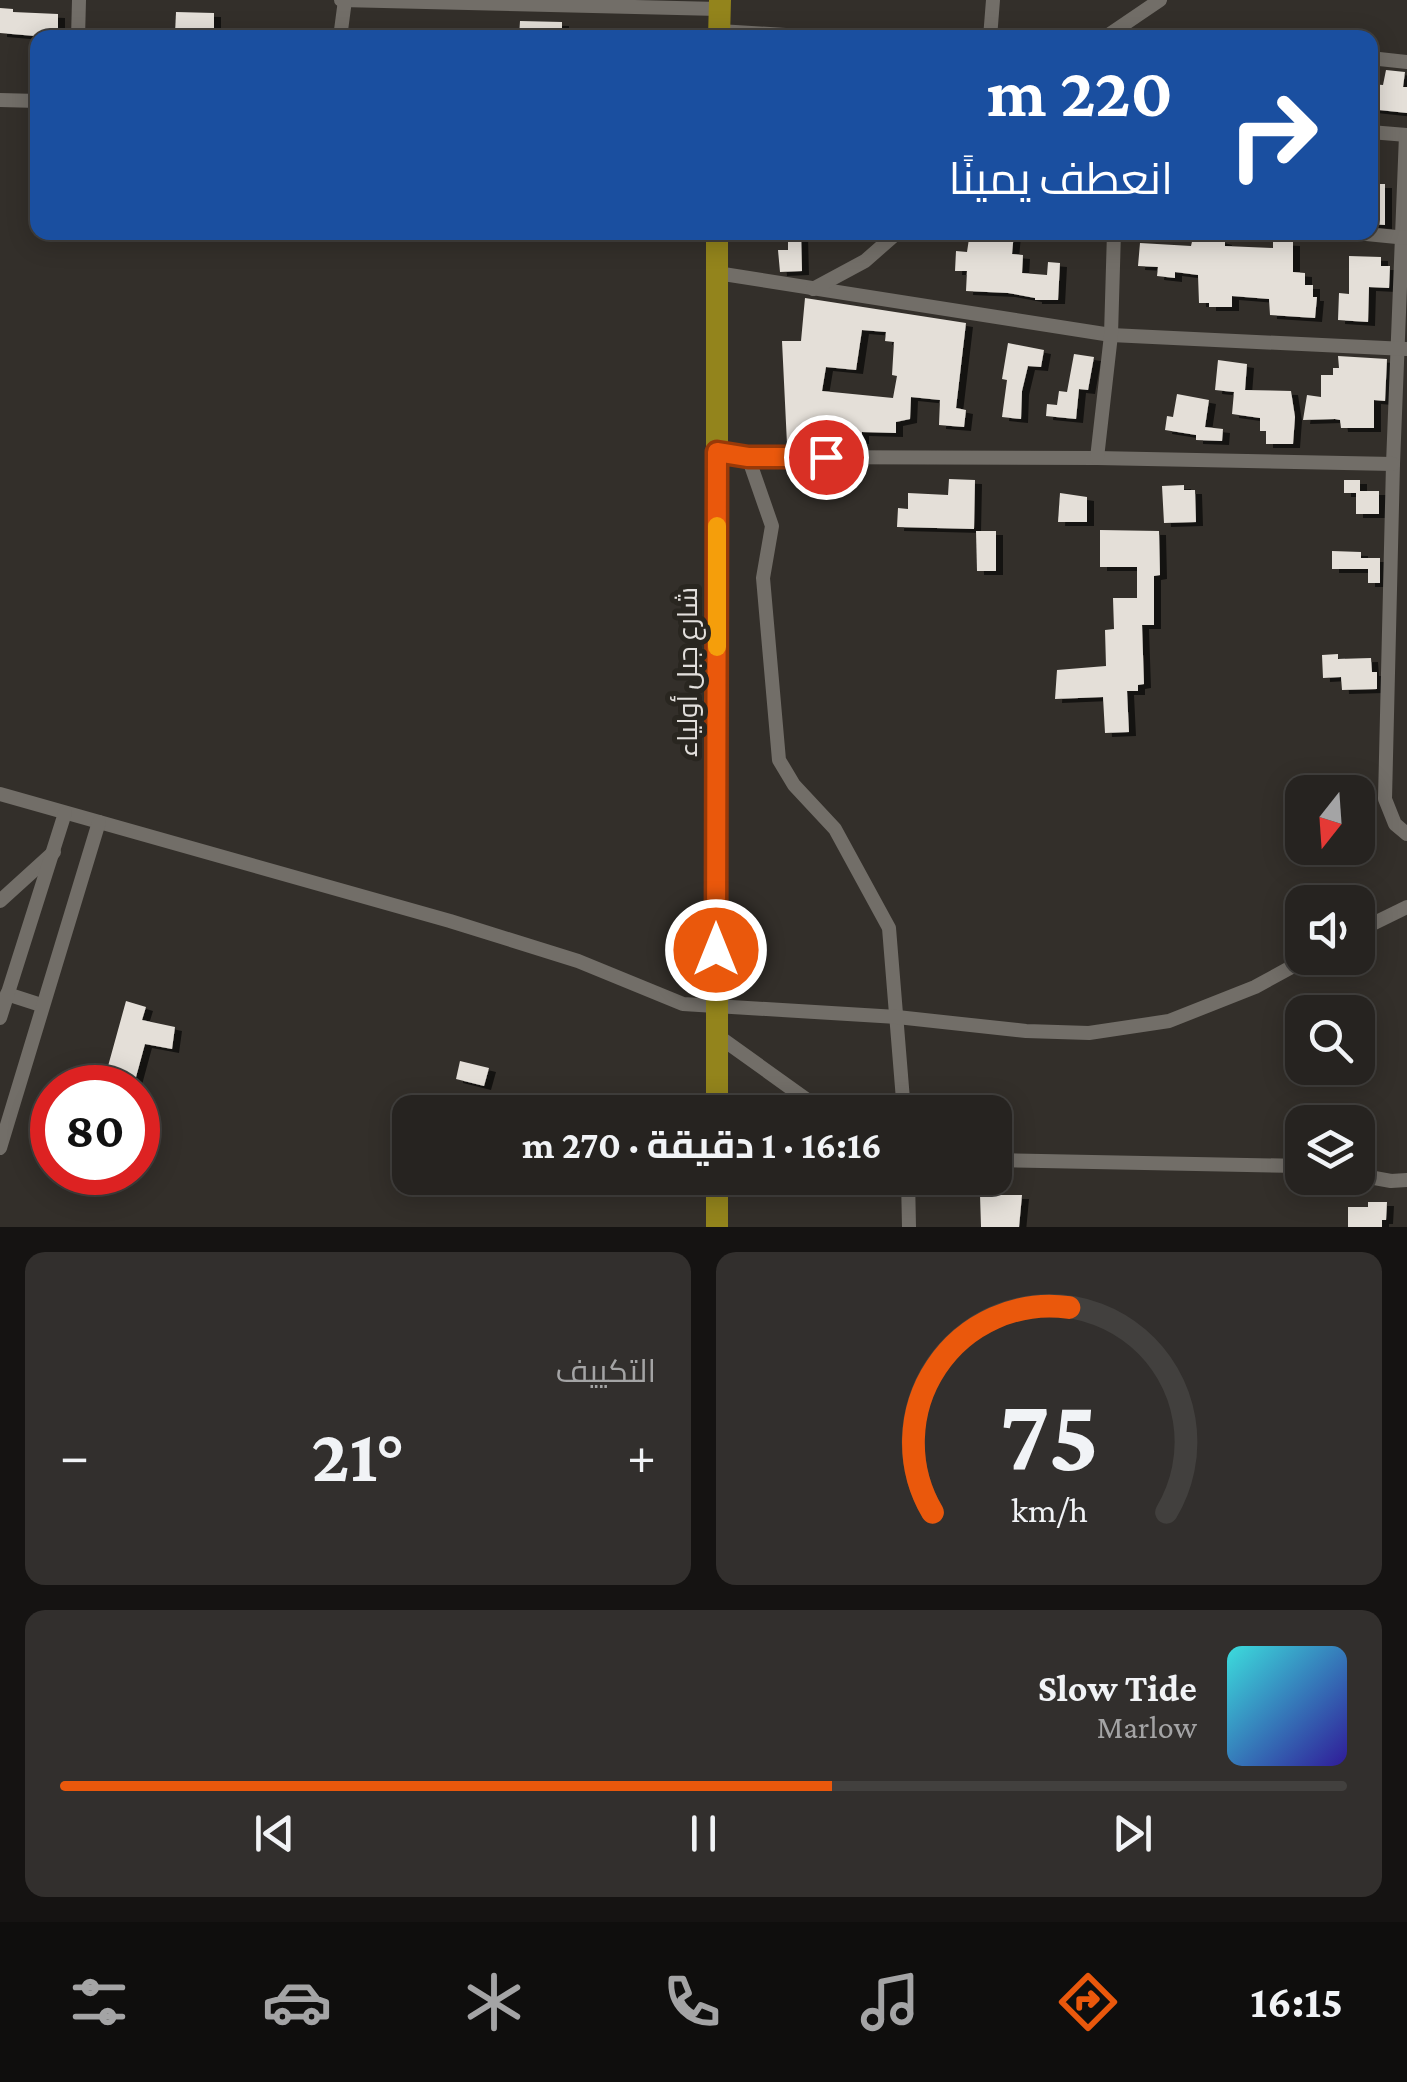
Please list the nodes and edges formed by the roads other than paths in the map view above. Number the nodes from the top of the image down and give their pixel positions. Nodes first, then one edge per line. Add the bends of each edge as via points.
1 (79, 0) edge
2 (344, 0) edge
3 (992, 0) edge
4 (1160, 0) edge
5 (719, 19) edge
6 (78, 30) edge
7 (341, 30) edge
8 (786, 30) edge
9 (990, 30) edge
10 (1117, 30) edge
11 (1378, 59) edge
12 (1407, 62) edge
13 (0, 100) edge
14 (30, 102) edge
15 (1378, 133) edge
16 (1407, 135) edge
17 (1378, 235) edge
18 (1404, 238) edge
19 (717, 240) edge
20 (889, 240) edge
21 (1114, 240) edge
22 (717, 274) junction
23 (813, 290) junction
24 (1111, 334) junction
25 (1403, 349) edge
26 (717, 452) junction
27 (748, 457) junction
28 (1097, 458) junction
29 (1393, 464) junction
30 (1400, 487) edge
31 (0, 794) edge
32 (65, 813) junction
33 (99, 822) junction
34 (1407, 834) edge
35 (55, 852) junction
36 (0, 901) edge
37 (1407, 907) edge
38 (1375, 923) edge
39 (1285, 971) edge
40 (7, 994) junction
41 (717, 1004) junction
42 (42, 1005) junction
43 (0, 1018) edge
44 (897, 1018) junction
45 (718, 1036) junction
46 (717, 1095) edge
47 (800, 1095) edge
48 (903, 1095) edge
49 (4, 1115) edge
50 (0, 1148) edge
51 (1012, 1160) edge
52 (1285, 1166) edge
53 (1375, 1178) edge
54 (1407, 1180) edge
55 (716, 1195) edge
56 (908, 1195) edge
57 (717, 1227) edge
58 (909, 1227) edge

1 - 6 street
2 - 5 street
2 - 7 street
3 - 9 street
4 - 10 street
5 - 8 street
11 - 12 street
13 - 14 street
15 - 16 street
16 - 18 street
17 - 18 street
18 - 25 street
19 - 22 highway, شارع جبل أولياء
20 - 23 street
21 - 24 street
22 - 23 street
22 - 26 highway, شارع جبل أولياء
23 - 24 street
24 - 25 street
24 - 28 street
25 - 29 street
26 - 27 street
26 - 41 highway, شارع جبل أولياء
27 - 28 street
27 - 44 street via 772,526 762,578 779,760 835,828 889,928
28 - 29 street
29 - 30 street
30 - 34 street via 1385,799
31 - 32 street
32 - 33 street
32 - 35 street
33 - 41 street via 578,961 683,1004
33 - 42 street
35 - 36 street
35 - 40 street
37 - 38 street
39 - 44 street via 1169,1020 1105,1030 1026,1031
40 - 42 street
40 - 43 street
41 - 44 street
41 - 45 highway, شارع جبل أولياء
42 - 49 street
44 - 48 street
45 - 46 highway, شارع جبل أولياء
45 - 47 street
49 - 50 street
51 - 52 street
53 - 54 street
55 - 57 highway
56 - 58 street

